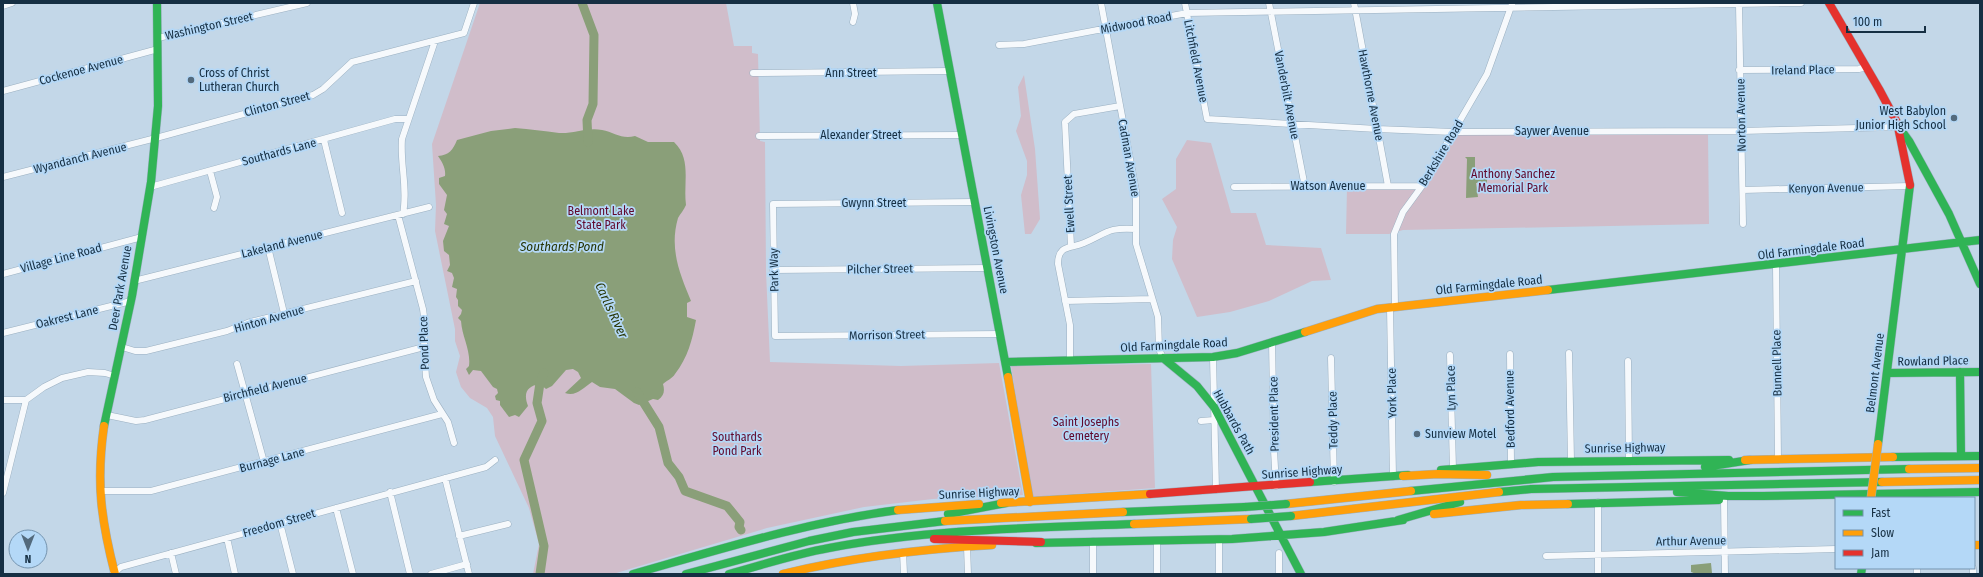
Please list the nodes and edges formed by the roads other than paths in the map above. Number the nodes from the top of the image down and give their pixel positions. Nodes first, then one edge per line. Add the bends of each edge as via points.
1 (12, 3) edge
2 (157, 3) edge
3 (307, 3) edge
4 (474, 3) edge
5 (852, 3) edge
6 (937, 3) edge
7 (1101, 3) edge
8 (1185, 3) edge
9 (1270, 3) edge
10 (1354, 3) edge
11 (1801, 3) edge
12 (1829, 3) edge
13 (299, 4) edge
14 (1512, 5) edge
15 (1739, 5) junction
16 (3, 6) edge
17 (1438, 6) edge
18 (1356, 10) junction
19 (1271, 12) junction
20 (1187, 13) junction
21 (853, 22) dead end
22 (1106, 29) junction
23 (158, 38) junction
24 (435, 41) junction
25 (999, 45) dead end
26 (158, 49) junction
27 (1866, 68) junction
28 (1739, 70) junction
29 (950, 71) junction
30 (753, 73) dead end
31 (3, 91) edge
32 (1120, 106) junction
33 (408, 119) junction
34 (1207, 119) joint
35 (1293, 124) junction
36 (1898, 127) junction
37 (1377, 130) junction
38 (1741, 131) junction
39 (1454, 132) junction
40 (962, 135) junction
41 (760, 136) dead end
42 (156, 138) junction
43 (324, 140) junction
44 (210, 171) junction
45 (3, 177) edge
46 (1388, 186) junction
47 (1422, 186) junction
48 (1910, 186) junction
49 (150, 187) junction
50 (1234, 187) dead end
51 (1304, 187) junction
52 (1743, 190) junction
53 (975, 202) junction
54 (773, 204) joint
55 (429, 207) dead end
56 (214, 208) dead end
57 (342, 213) dead end
58 (400, 215) junction
59 (1743, 224) dead end
60 (1136, 229) junction
61 (142, 237) junction
62 (1980, 240) edge
63 (1961, 243) junction
64 (1071, 246) junction
65 (268, 247) junction
66 (1902, 250) junction
67 (1776, 266) junction
68 (988, 268) junction
69 (773, 270) junction
70 (3, 274) edge
71 (134, 281) junction
72 (416, 281) junction
73 (1980, 284) edge
74 (1152, 299) junction
75 (131, 301) junction
76 (1065, 301) junction
77 (1393, 308) junction
78 (284, 313) junction
79 (3, 333) edge
80 (1000, 334) junction
81 (775, 336) joint
82 (1272, 342) junction
83 (122, 347) junction
84 (424, 347) junction
85 (1510, 354) dead end
86 (1569, 354) dead end
87 (1450, 355) dead end
88 (1213, 357) junction
89 (1163, 358) junction
90 (1331, 358) dead end
91 (1070, 360) junction
92 (1628, 361) dead end
93 (1006, 362) junction
94 (236, 364) dead end
95 (1960, 372) junction
96 (1980, 372) edge
97 (1887, 373) junction
98 (115, 376) junction
99 (244, 393) junction
100 (3, 400) edge
101 (26, 400) junction
102 (1214, 407) junction
103 (442, 414) junction
104 (107, 415) junction
105 (1214, 420) junction
106 (1201, 421) dead end
107 (454, 443) dead end
108 (1961, 456) junction
109 (1980, 456) edge
110 (495, 460) dead end
111 (1629, 460) junction
112 (1750, 460) junction
113 (1778, 460) junction
114 (1571, 461) junction
115 (264, 462) junction
116 (1511, 464) junction
117 (1453, 468) junction
118 (1980, 468) edge
119 (6, 469) edge
120 (1642, 474) junction
121 (1403, 476) junction
122 (1393, 477) junction
123 (445, 478) junction
124 (1525, 478) junction
125 (1980, 480) edge
126 (1334, 482) junction
127 (1276, 486) junction
128 (1623, 486) junction
129 (1255, 487) junction
130 (1216, 490) junction
131 (1517, 490) junction
132 (100, 491) junction
133 (390, 492) junction
134 (3, 493) edge
135 (1975, 494) edge
136 (1767, 496) junction
137 (1871, 497) edge
138 (1724, 499) junction
139 (1030, 502) junction
140 (1598, 502) junction
141 (1006, 503) junction
142 (336, 508) junction
143 (1398, 520) junction
144 (280, 523) junction
145 (508, 524) dead end
146 (895, 525) junction
147 (459, 536) junction
148 (1280, 536) junction
149 (226, 538) junction
150 (890, 538) junction
151 (1219, 540) junction
152 (1093, 541) junction
153 (1157, 541) junction
154 (1041, 542) junction
155 (967, 547) junction
156 (1835, 549) edge
157 (903, 552) junction
158 (1724, 552) junction
159 (1279, 553) dead end
160 (170, 554) junction
161 (1598, 554) junction
162 (1546, 556) dead end
163 (467, 564) junction
164 (115, 574) edge
165 (176, 574) edge
166 (236, 574) edge
167 (293, 574) edge
168 (353, 574) edge
169 (410, 574) edge
170 (431, 574) edge
171 (469, 574) edge
172 (633, 574) edge
173 (686, 574) edge
174 (729, 574) edge
175 (783, 574) edge
176 (904, 574) edge
177 (968, 574) edge
178 (1093, 574) edge
179 (1157, 574) edge
180 (1220, 574) edge
181 (1279, 574) edge
182 (1301, 574) edge
183 (1598, 574) edge
184 (1725, 574) edge

1 - 16 street
2 - 23 main road, Deer Park Avenue
3 - 13 street, Washington Street
4 - 24 street, Clinton Street via 464,33
5 - 21 street
6 - 29 main road, Livingston Avenue
7 - 22 street, Cadman Avenue
8 - 20 street, Litchfield Avenue
9 - 19 street, Vanderbilt Avenue
10 - 18 street, Hawthorne Avenue
11 - 15 street, Midwood Road
12 - 27 main road
13 - 23 street, Washington Street
14 - 15 street, Midwood Road
14 - 17 street, Midwood Road
14 - 39 street, Berkshire Road via 1487,74
15 - 28 street, Norton Avenue
17 - 18 street, Midwood Road
18 - 19 street, Midwood Road
18 - 37 street, Hawthorne Avenue
19 - 20 street, Midwood Road
19 - 35 street, Vanderbilt Avenue
20 - 22 street, Midwood Road
20 - 34 street, Litchfield Avenue
22 - 25 street, Midwood Road via 1024,44
22 - 32 street, Cadman Avenue
23 - 26 main road, Deer Park Avenue
24 - 33 street, Pond Place
24 - 42 street, Clinton Street via 352,62 313,95
26 - 31 street, Cockenoe Avenue
26 - 42 main road, Deer Park Avenue
27 - 28 street, Ireland Place
27 - 36 main road
28 - 38 street, Norton Avenue
29 - 30 street, Ann Street
29 - 40 main road, Livingston Avenue
32 - 60 street, Cadman Avenue via 1136,190
32 - 64 street, Ewell Street via 1074,114 1065,122
33 - 43 street, Southards Lane via 395,119
33 - 58 street, Pond Place via 401,144 406,197
34 - 35 street, Saywer Avenue
35 - 37 street, Saywer Avenue
35 - 51 street, Vanderbilt Avenue
36 - 38 street, Saywer Avenue
36 - 48 main road, Belmont Avenue
36 - 63 main road via 1932,182
37 - 39 street, Saywer Avenue
37 - 46 street, Hawthorne Avenue
38 - 39 street, Saywer Avenue
38 - 52 street, Norton Avenue
39 - 47 street, Berkshire Road
40 - 41 street, Alexander Street
40 - 53 main road, Livingston Avenue
42 - 45 street, Wyandanch Avenue
42 - 49 main road, Deer Park Avenue
43 - 44 street, Southards Lane
43 - 57 street
44 - 49 street, Southards Lane
44 - 56 street via 217,197
46 - 47 street, Watson Avenue
46 - 51 street, Watson Avenue
47 - 77 street, Berkshire Road via 1403,212 1394,234
48 - 52 street, Kenyon Avenue
48 - 66 main road, Belmont Avenue
49 - 61 main road, Deer Park Avenue
50 - 51 street, Watson Avenue
52 - 59 street, Norton Avenue
53 - 54 street, Gwynn Street
53 - 68 main road, Livingston Avenue
54 - 69 street, Park Way
55 - 58 street, Lakeland Avenue
58 - 65 street, Lakeland Avenue
58 - 72 street, Pond Place
60 - 64 street via 1120,228 1108,231 1083,244
60 - 74 street, Cadman Avenue via 1136,244
61 - 70 street, Village Line Road
61 - 71 main road, Deer Park Avenue
62 - 63 main road, Old Farmingdale Road
63 - 66 main road, Old Farmingdale Road
63 - 73 main road
64 - 76 street, Ewell Street via 1063,249 1058,256
65 - 71 street, Lakeland Avenue
65 - 78 street
66 - 67 main road, Old Farmingdale Road
66 - 97 main road, Belmont Avenue
67 - 77 main road, Old Farmingdale Road
67 - 113 street, Bunnell Place
68 - 69 street, Pilcher Street
68 - 80 main road, Livingston Avenue
69 - 81 street, Park Way
71 - 75 main road, Deer Park Avenue
72 - 78 street, Hinton Avenue
72 - 84 street, Pond Place via 425,324
74 - 76 street
74 - 89 street, Cadman Avenue via 1158,316 1159,350
75 - 79 street, Oakrest Lane
75 - 83 main road, Deer Park Avenue
76 - 91 street, Ewell Street via 1070,325
77 - 82 main road, Old Farmingdale Road via 1377,309
77 - 122 street, York Place
78 - 83 street, Hinton Avenue via 146,352 136,352
80 - 81 street, Morrison Street
80 - 93 main road, Livingston Avenue
82 - 88 main road, Old Farmingdale Road via 1237,353
82 - 127 street, President Place
83 - 98 main road, Deer Park Avenue
84 - 99 street, Birchfield Avenue
84 - 103 street, Pond Place via 426,377
85 - 116 street, Bedford Avenue
86 - 114 street
87 - 117 street, Lyn Place
88 - 89 main road, Old Farmingdale Road
88 - 102 street
89 - 91 main road, Old Farmingdale Road
89 - 102 main road, Hubbards Path via 1206,393
90 - 126 street, Teddy Place
91 - 93 main road, Old Farmingdale Road
92 - 111 street
93 - 139 main road, Livingston Avenue
94 - 99 street
95 - 96 main road, Rowland Place
95 - 97 main road, Rowland Place
95 - 108 main road
97 - 137 main road, Belmont Avenue, bridge
98 - 101 street via 88,372 62,378
98 - 104 main road, Deer Park Avenue
99 - 104 street, Birchfield Avenue via 136,421
99 - 115 street
100 - 101 street
101 - 119 street
102 - 105 street
102 - 129 main road, Hubbards Path
103 - 107 street, Pond Place via 448,422
103 - 115 street, Burnage Lane
104 - 132 main road, Deer Park Avenue via 101,442
105 - 106 street
105 - 130 street
108 - 109 main road, Sunrise Highway
108 - 113 main road, Sunrise Highway
110 - 123 street, Freedom Street via 486,467
111 - 112 main road, Sunrise Highway
111 - 114 main road, Sunrise Highway
112 - 113 main road, Sunrise Highway
112 - 120 main road
114 - 116 main road, Sunrise Highway
115 - 132 street, Burnage Lane via 151,491
116 - 117 main road, Sunrise Highway
117 - 121 main road, Sunrise Highway
118 - 120 main road
119 - 134 street
120 - 124 main road
121 - 122 main road, Sunrise Highway
121 - 124 main road via 1438,474
122 - 126 main road, Sunrise Highway
123 - 133 street, Freedom Street
123 - 147 street
124 - 146 main road, bridge via 1286,504 964,519
125 - 128 main road
126 - 127 main road, Sunrise Highway
127 - 129 main road, Sunrise Highway
128 - 131 main road
128 - 136 main road via 1722,496
129 - 130 main road, Sunrise Highway
129 - 148 main road, Hubbards Path
130 - 139 main road, Sunrise Highway
131 - 143 main road via 1451,503
131 - 150 main road, bridge via 1291,516 960,531
132 - 164 main road, Deer Park Avenue via 102,519
133 - 142 street, Freedom Street
133 - 169 street
135 - 136 main road
136 - 138 main road
138 - 140 main road
138 - 158 street
139 - 141 main road, Sunrise Highway
140 - 143 main road via 1486,507
140 - 161 street
141 - 146 main road
141 - 172 main road, Sunrise Highway via 912,509 834,520
142 - 144 street, Freedom Street
142 - 168 street
143 - 148 main road
144 - 149 street, Freedom Street
144 - 167 street
145 - 147 street
146 - 173 main road via 809,540
147 - 163 street
148 - 151 main road
148 - 182 main road, Hubbards Path
149 - 160 street, Freedom Street
149 - 166 street
150 - 154 main road
150 - 174 main road via 828,548
151 - 153 main road
151 - 180 street
152 - 153 main road
152 - 154 main road
152 - 178 street
153 - 179 street
154 - 155 main road
155 - 157 main road
155 - 177 street
156 - 158 street, Arthur Avenue
157 - 175 main road via 840,561
157 - 176 street
158 - 161 street, Arthur Avenue
158 - 184 street
159 - 181 street
160 - 164 street, Freedom Street via 121,567
160 - 165 street
161 - 162 street, Arthur Avenue
161 - 183 street
163 - 170 street
163 - 171 street

